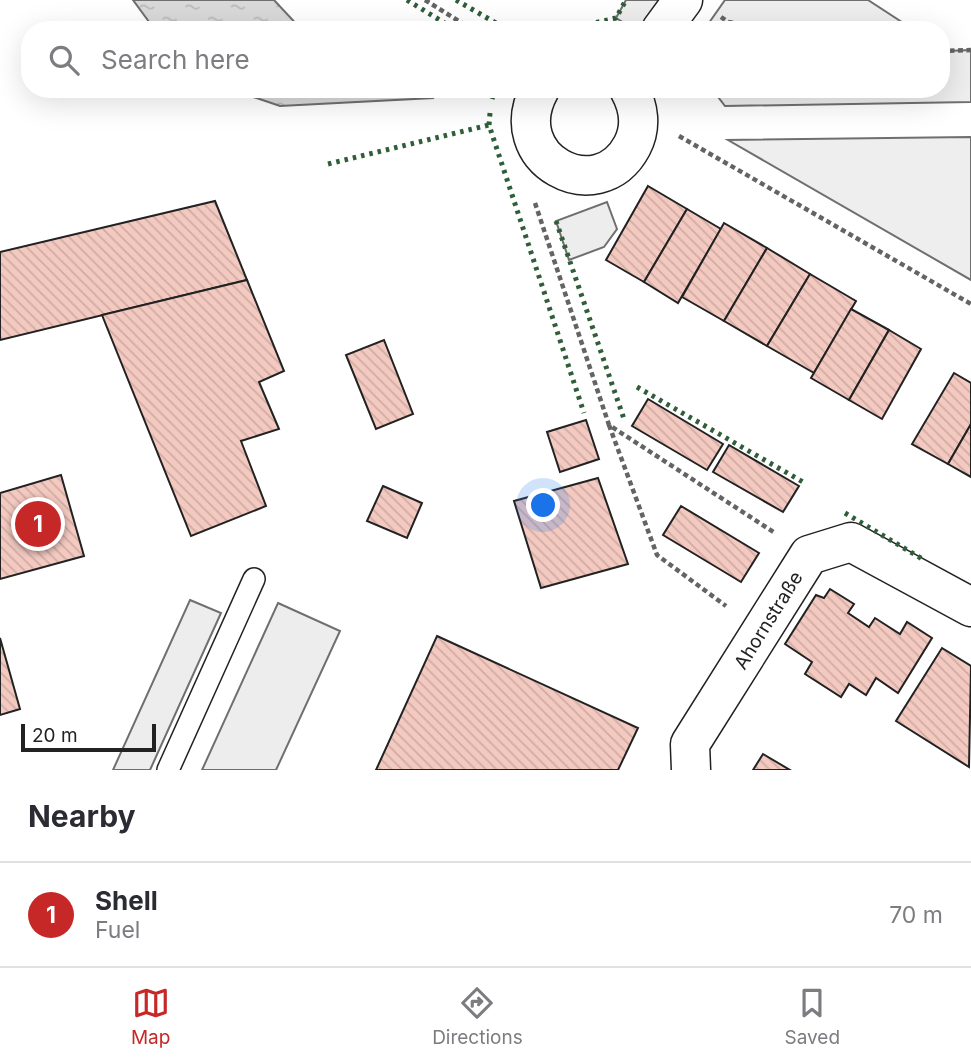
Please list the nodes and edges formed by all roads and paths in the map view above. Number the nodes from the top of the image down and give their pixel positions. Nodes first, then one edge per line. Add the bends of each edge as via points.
1 (425, 0) edge
2 (700, 7) edge
3 (459, 21) edge
4 (676, 21) edge
5 (726, 21) edge
6 (971, 50) edge
7 (950, 51) edge
8 (535, 98) edge
9 (634, 106) edge
10 (552, 165) junction
11 (971, 304) edge
12 (609, 425) junction
13 (809, 555) junction
14 (254, 579) dead end
15 (971, 607) edge
16 (761, 632) junction
17 (168, 770) edge
18 (691, 770) edge

1 - 3 path
2 - 4 street
2 - 5 path
6 - 7 path
8 - 10 street via 529,119 532,136
9 - 10 street via 636,138 628,153 609,169 585,175
9 - 11 path
10 - 12 path via 533,198
12 - 13 path
12 - 16 path via 657,555
13 - 15 street, Ahornstraße via 851,542
13 - 16 street, Ahornstraße
14 - 17 lane
16 - 18 street, Ahornstraße via 690,744

